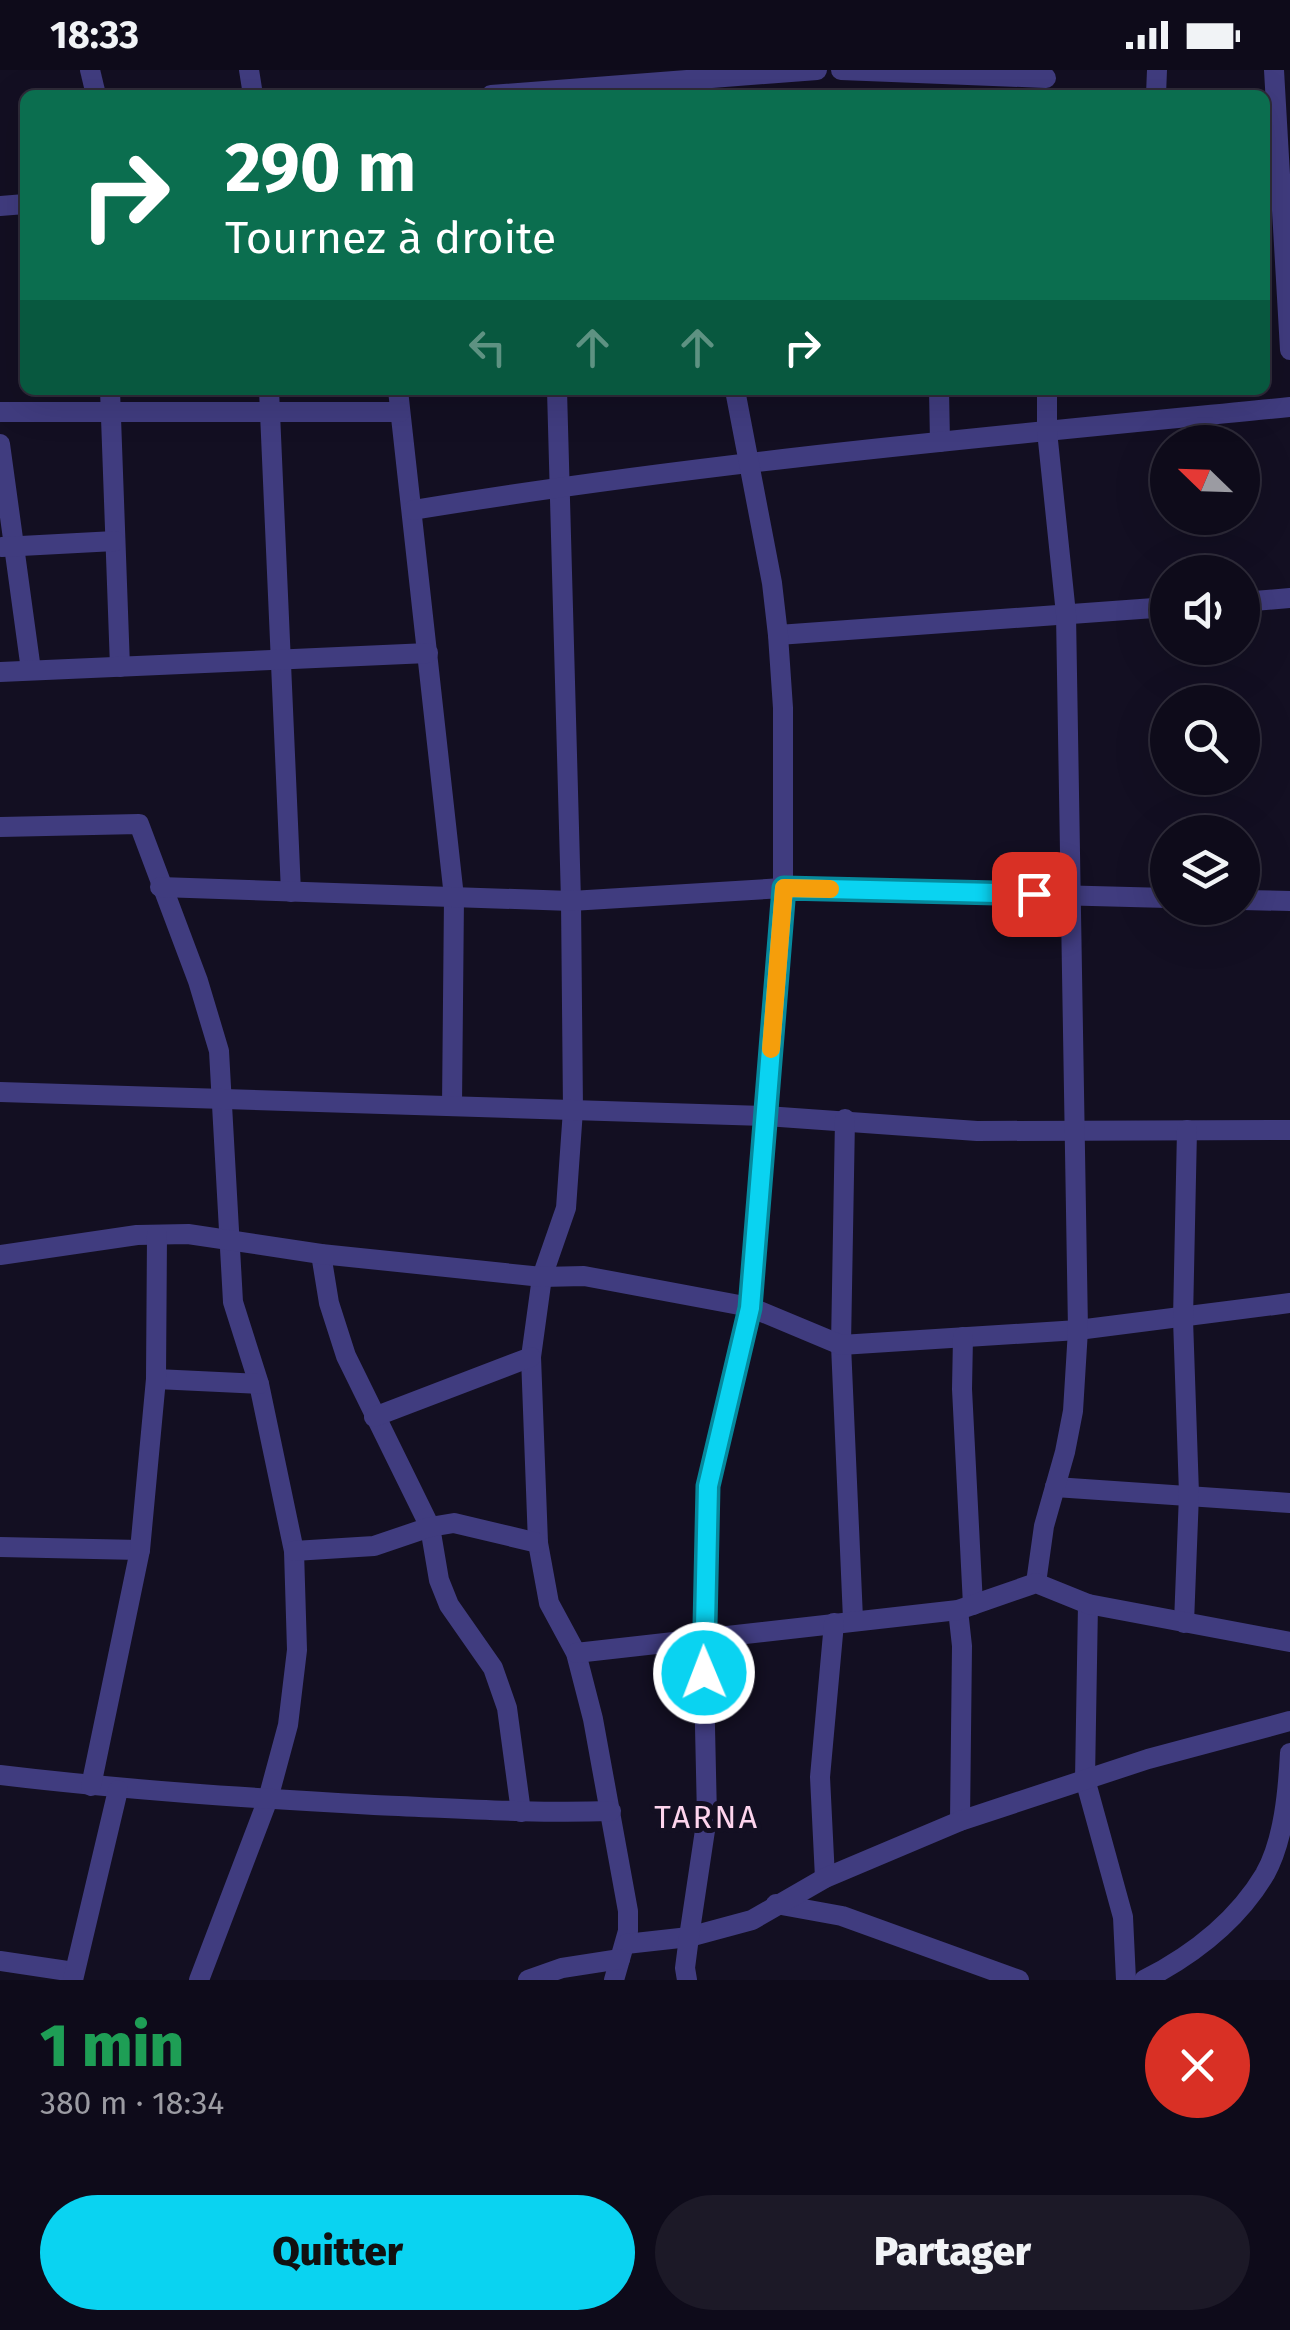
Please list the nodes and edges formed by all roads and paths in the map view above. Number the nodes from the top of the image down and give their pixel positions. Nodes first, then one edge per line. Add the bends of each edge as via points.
1 (816, 70) edge
2 (841, 70) edge
3 (1274, 70) edge
4 (1046, 81) edge
5 (669, 82) edge
6 (559, 90) edge
7 (1286, 189) edge
8 (1290, 350) edge
9 (398, 395) edge
10 (557, 395) edge
11 (735, 395) edge
12 (939, 395) edge
13 (1047, 395) edge
14 (110, 400) edge
15 (270, 401) edge
16 (1290, 407) edge
17 (0, 412) edge
18 (400, 412) junction
19 (1047, 431) junction
20 (940, 442) junction
21 (0, 444) edge
22 (750, 461) junction
23 (560, 486) junction
24 (412, 510) junction
25 (115, 541) junction
26 (6, 546) edge
27 (1290, 598) edge
28 (1260, 600) edge
29 (1150, 608) edge
30 (1066, 614) junction
31 (778, 634) junction
32 (428, 653) junction
33 (281, 660) junction
34 (120, 667) junction
35 (31, 670) junction
36 (0, 672) edge
37 (0, 827) edge
38 (160, 887) junction
39 (784, 888) junction
40 (291, 892) junction
41 (1070, 896) junction
42 (454, 897) junction
43 (1150, 898) edge
44 (571, 900) junction
45 (1260, 900) edge
46 (1290, 901) edge
47 (0, 1092) edge
48 (224, 1099) junction
49 (452, 1106) junction
50 (574, 1110) junction
51 (766, 1116) junction
52 (845, 1119) junction
53 (1072, 1129) junction
54 (1187, 1130) junction
55 (1290, 1130) edge
56 (157, 1234) junction
57 (230, 1239) junction
58 (321, 1254) junction
59 (0, 1255) edge
60 (542, 1277) junction
61 (1290, 1303) edge
62 (750, 1308) junction
63 (1183, 1318) junction
64 (1078, 1330) junction
65 (964, 1338) junction
66 (840, 1345) junction
67 (531, 1357) junction
68 (156, 1379) junction
69 (259, 1384) junction
70 (374, 1417) junction
71 (1056, 1487) junction
72 (1189, 1494) junction
73 (1290, 1503) edge
74 (430, 1527) junction
75 (538, 1544) junction
76 (0, 1548) edge
77 (140, 1550) junction
78 (294, 1550) junction
79 (1036, 1583) junction
80 (1088, 1604) junction
81 (966, 1608) junction
82 (844, 1621) junction
83 (1184, 1623) junction
84 (703, 1637) junction
85 (1290, 1642) edge
86 (576, 1652) junction
87 (1290, 1721) edge
88 (1290, 1753) edge
89 (0, 1775) edge
90 (1085, 1779) junction
91 (91, 1786) junction
92 (118, 1790) junction
93 (268, 1799) junction
94 (521, 1812) junction
95 (611, 1812) junction
96 (960, 1821) junction
97 (825, 1878) junction
98 (776, 1904) junction
99 (688, 1937) junction
100 (623, 1952) junction
101 (0, 1961) edge
102 (73, 1976) edge
103 (199, 1980) edge
104 (528, 1980) edge
105 (614, 1980) edge
106 (688, 1980) edge
107 (1019, 1980) edge
108 (1126, 1980) edge
109 (1144, 1980) edge

1 - 5 street
2 - 4 street
3 - 7 street
5 - 6 street
7 - 8 street
9 - 18 street
10 - 23 street
11 - 22 street
12 - 20 street
13 - 19 street
14 - 15 street
14 - 17 street
14 - 25 street
15 - 18 street
15 - 33 street
16 - 19 street
18 - 24 street
19 - 20 street
19 - 30 street
20 - 22 street
21 - 26 street
22 - 23 street
22 - 31 street
23 - 24 street
23 - 44 street
24 - 32 street
25 - 26 street
25 - 34 street
26 - 35 street
27 - 28 street
29 - 30 street
30 - 31 street
30 - 41 street
31 - 39 street
32 - 33 street
32 - 42 street
33 - 34 street
33 - 40 street
34 - 35 street
35 - 36 street
37 - 38 street via 140,824
38 - 40 street
38 - 48 street via 198,981 219,1051
39 - 41 street
39 - 44 street
39 - 51 street
40 - 42 street
41 - 43 street
41 - 53 street
42 - 44 street
42 - 49 street
44 - 50 street
45 - 46 street
47 - 48 street
48 - 49 street
48 - 57 street
49 - 50 street
50 - 51 street
50 - 60 street via 566,1208
51 - 52 street
51 - 62 street
52 - 53 street via 924,1129
52 - 66 street
53 - 54 street
53 - 64 street
54 - 55 street
54 - 63 street
56 - 57 street
56 - 59 street
56 - 68 street
57 - 58 street
57 - 69 street via 234,1302
58 - 60 street
58 - 70 street via 346,1356
60 - 62 street via 584,1276
60 - 67 street
61 - 63 street
62 - 66 street
62 - 84 street via 708,1486
63 - 64 street
63 - 72 street
64 - 65 street
64 - 71 street via 1073,1411
65 - 66 street
65 - 81 street
66 - 82 street
67 - 70 street
67 - 75 street
68 - 69 street
68 - 77 street
69 - 78 street
70 - 74 street
71 - 72 street
71 - 79 street
72 - 73 street
72 - 83 street
74 - 75 street via 454,1523
74 - 78 street via 374,1546
74 - 94 street via 439,1580 493,1668 507,1708
75 - 86 street via 549,1603
76 - 77 street
77 - 91 street
78 - 93 street via 294,1688
79 - 80 street
79 - 81 street
80 - 83 street
80 - 90 street
81 - 82 street
81 - 96 street
82 - 84 street
82 - 97 street via 820,1777
83 - 85 street
84 - 86 street
84 - 99 street via 707,1817
86 - 95 street
87 - 90 street
88 - 109 street via 1283,1812 1264,1875 1216,1932
89 - 91 street
90 - 96 street
90 - 108 street via 1123,1917
91 - 92 street
92 - 93 street
92 - 102 street
93 - 94 street
93 - 103 street
94 - 95 street
95 - 100 street via 628,1910
96 - 97 street
97 - 98 street
98 - 99 street via 752,1920
98 - 107 street via 842,1916
99 - 100 street
99 - 106 street
100 - 104 street
100 - 105 street
101 - 102 street

